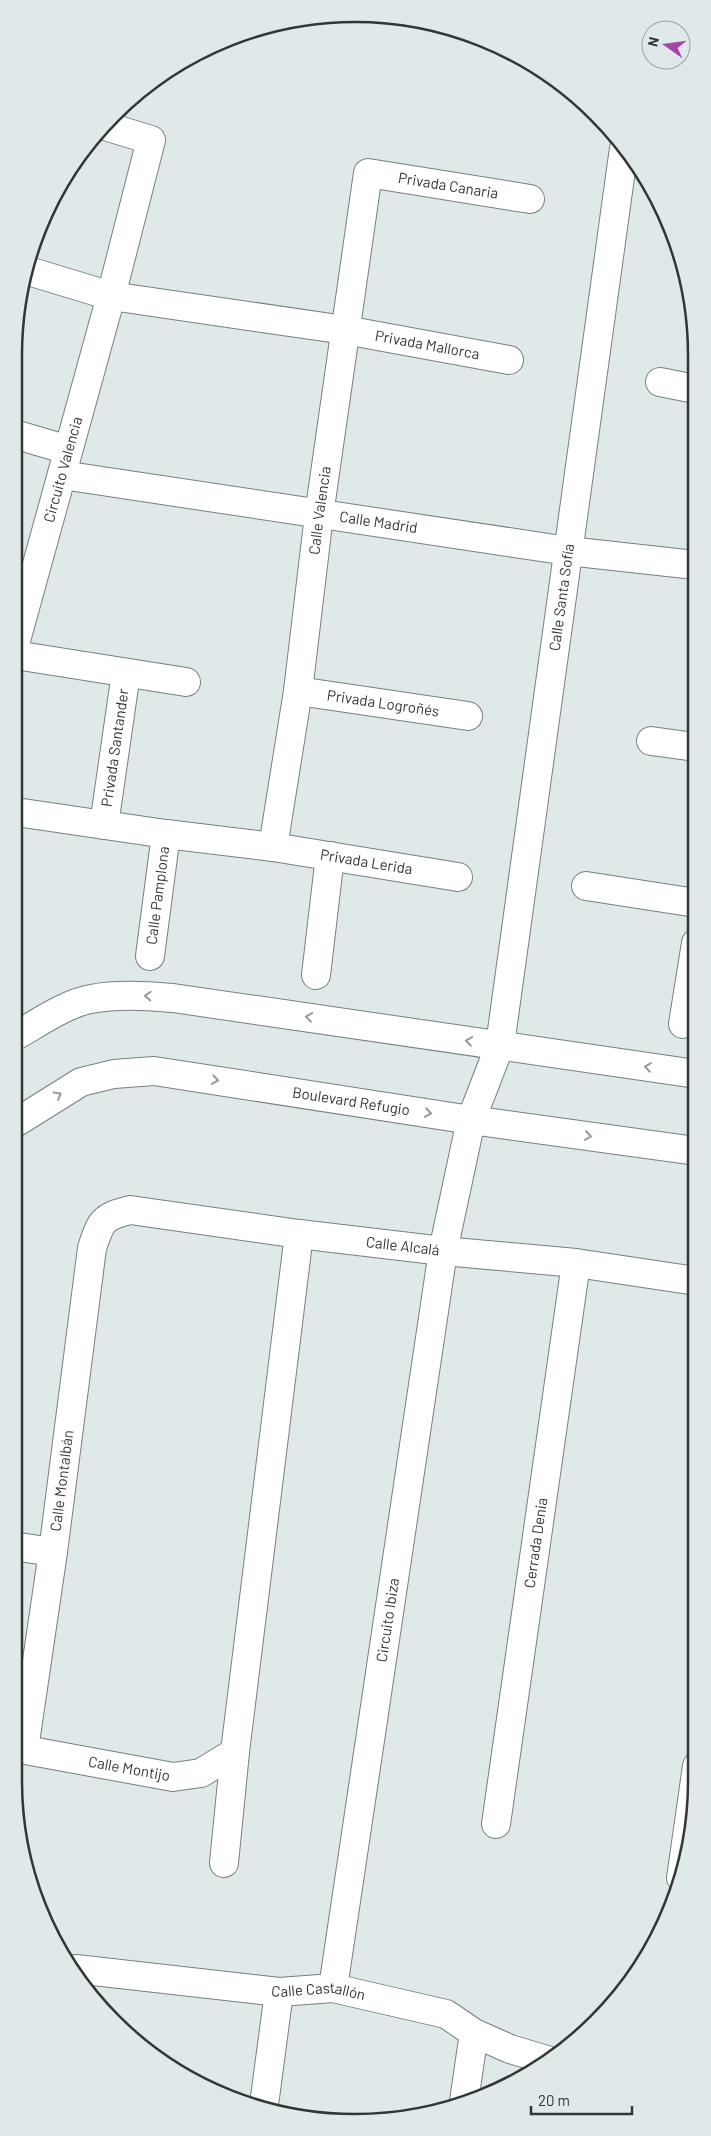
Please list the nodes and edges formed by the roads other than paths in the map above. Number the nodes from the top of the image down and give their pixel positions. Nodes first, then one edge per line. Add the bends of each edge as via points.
1 (112, 128) edge
2 (623, 157) edge
3 (368, 173) joint
4 (530, 199) dead end
5 (33, 272) edge
6 (111, 296) junction
7 (344, 330) junction
8 (509, 360) dead end
9 (660, 382) dead end
10 (688, 388) edge
11 (22, 439) edge
12 (65, 463) junction
13 (319, 515) junction
14 (568, 552) junction
15 (688, 564) edge
16 (22, 603) edge
17 (22, 656) edge
18 (126, 673) junction
19 (186, 682) dead end
20 (298, 691) junction
21 (468, 716) dead end
22 (652, 740) dead end
23 (688, 746) edge
24 (22, 813) edge
25 (104, 825) junction
26 (166, 834) junction
27 (273, 847) junction
28 (330, 856) junction
29 (458, 877) dead end
30 (586, 886) dead end
31 (688, 902) edge
32 (150, 956) dead end
33 (316, 975) dead end
34 (688, 989) edge
35 (682, 1024) dead end
36 (22, 1032) edge
37 (500, 1045) junction
38 (688, 1073) edge
39 (22, 1119) edge
40 (471, 1120) junction
41 (688, 1150) edge
42 (110, 1215) joint
43 (299, 1234) junction
44 (443, 1251) junction
45 (576, 1263) junction
46 (688, 1280) edge
47 (22, 1547) edge
48 (53, 1552) junction
49 (22, 1749) edge
50 (235, 1752) junction
51 (496, 1824) dead end
52 (224, 1863) dead end
53 (87, 1977) edge
54 (333, 1988) junction
55 (280, 1992) junction
56 (474, 2033) junction
57 (540, 2058) edge
58 (465, 2095) edge
59 (265, 2101) edge

1 - 6 street, Circuito Valencia via 150,140
2 - 14 street, Calle Santa Sofía
3 - 4 street, Privada Canaria
3 - 7 street, Calle Valencia
5 - 6 street
6 - 7 street
6 - 12 street, Circuito Valencia
7 - 8 street, Privada Mallorca
7 - 13 street, Calle Valencia
9 - 10 street
11 - 12 street, Calle Madrid
12 - 13 street, Calle Madrid
12 - 16 street, Circuito Valencia
13 - 14 street, Calle Madrid
13 - 20 street, Calle Valencia
14 - 15 street, Calle Madrid
14 - 37 street, Calle Santa Sofía
17 - 18 street
18 - 19 street
18 - 25 street, Privada Santander
20 - 21 street, Privada Logroñés
20 - 27 street, Calle Valencia
22 - 23 street
24 - 25 street
25 - 26 street
26 - 27 street
26 - 32 street, Calle Pamplona
27 - 28 street, Privada Lerida
28 - 29 street, Privada Lerida
28 - 33 street
30 - 31 street
34 - 35 street
37 -> 36 street via 173,998 126,995 89,999
38 -> 37 street
37 - 40 street, Calle Santa Sofía
39 -> 40 street, Boulevard Refugio via 81,1082 114,1074 154,1071
40 -> 41 street, Boulevard Refugio
40 - 44 street, Circuito Ibiza
42 - 43 street, Calle Alcalá via 130,1210
42 - 48 street, Calle Montalbán via 99,1228 92,1248
43 - 44 street, Calle Alcalá
43 - 50 street
44 - 45 street, Calle Alcalá
44 - 54 street, Circuito Ibiza
45 - 46 street, Calle Alcalá
45 - 51 street, Cerrada Denia
47 - 48 street
48 - 49 street, Calle Montalbán
49 - 50 street, Calle Montijo via 173,1777 201,1773
50 - 52 street
53 - 55 street, Calle Castallón
54 - 55 street, Calle Castallón
54 - 56 street, Calle Castallón via 446,2014
55 - 59 street
56 - 57 street, Calle Castallón
56 - 58 street

